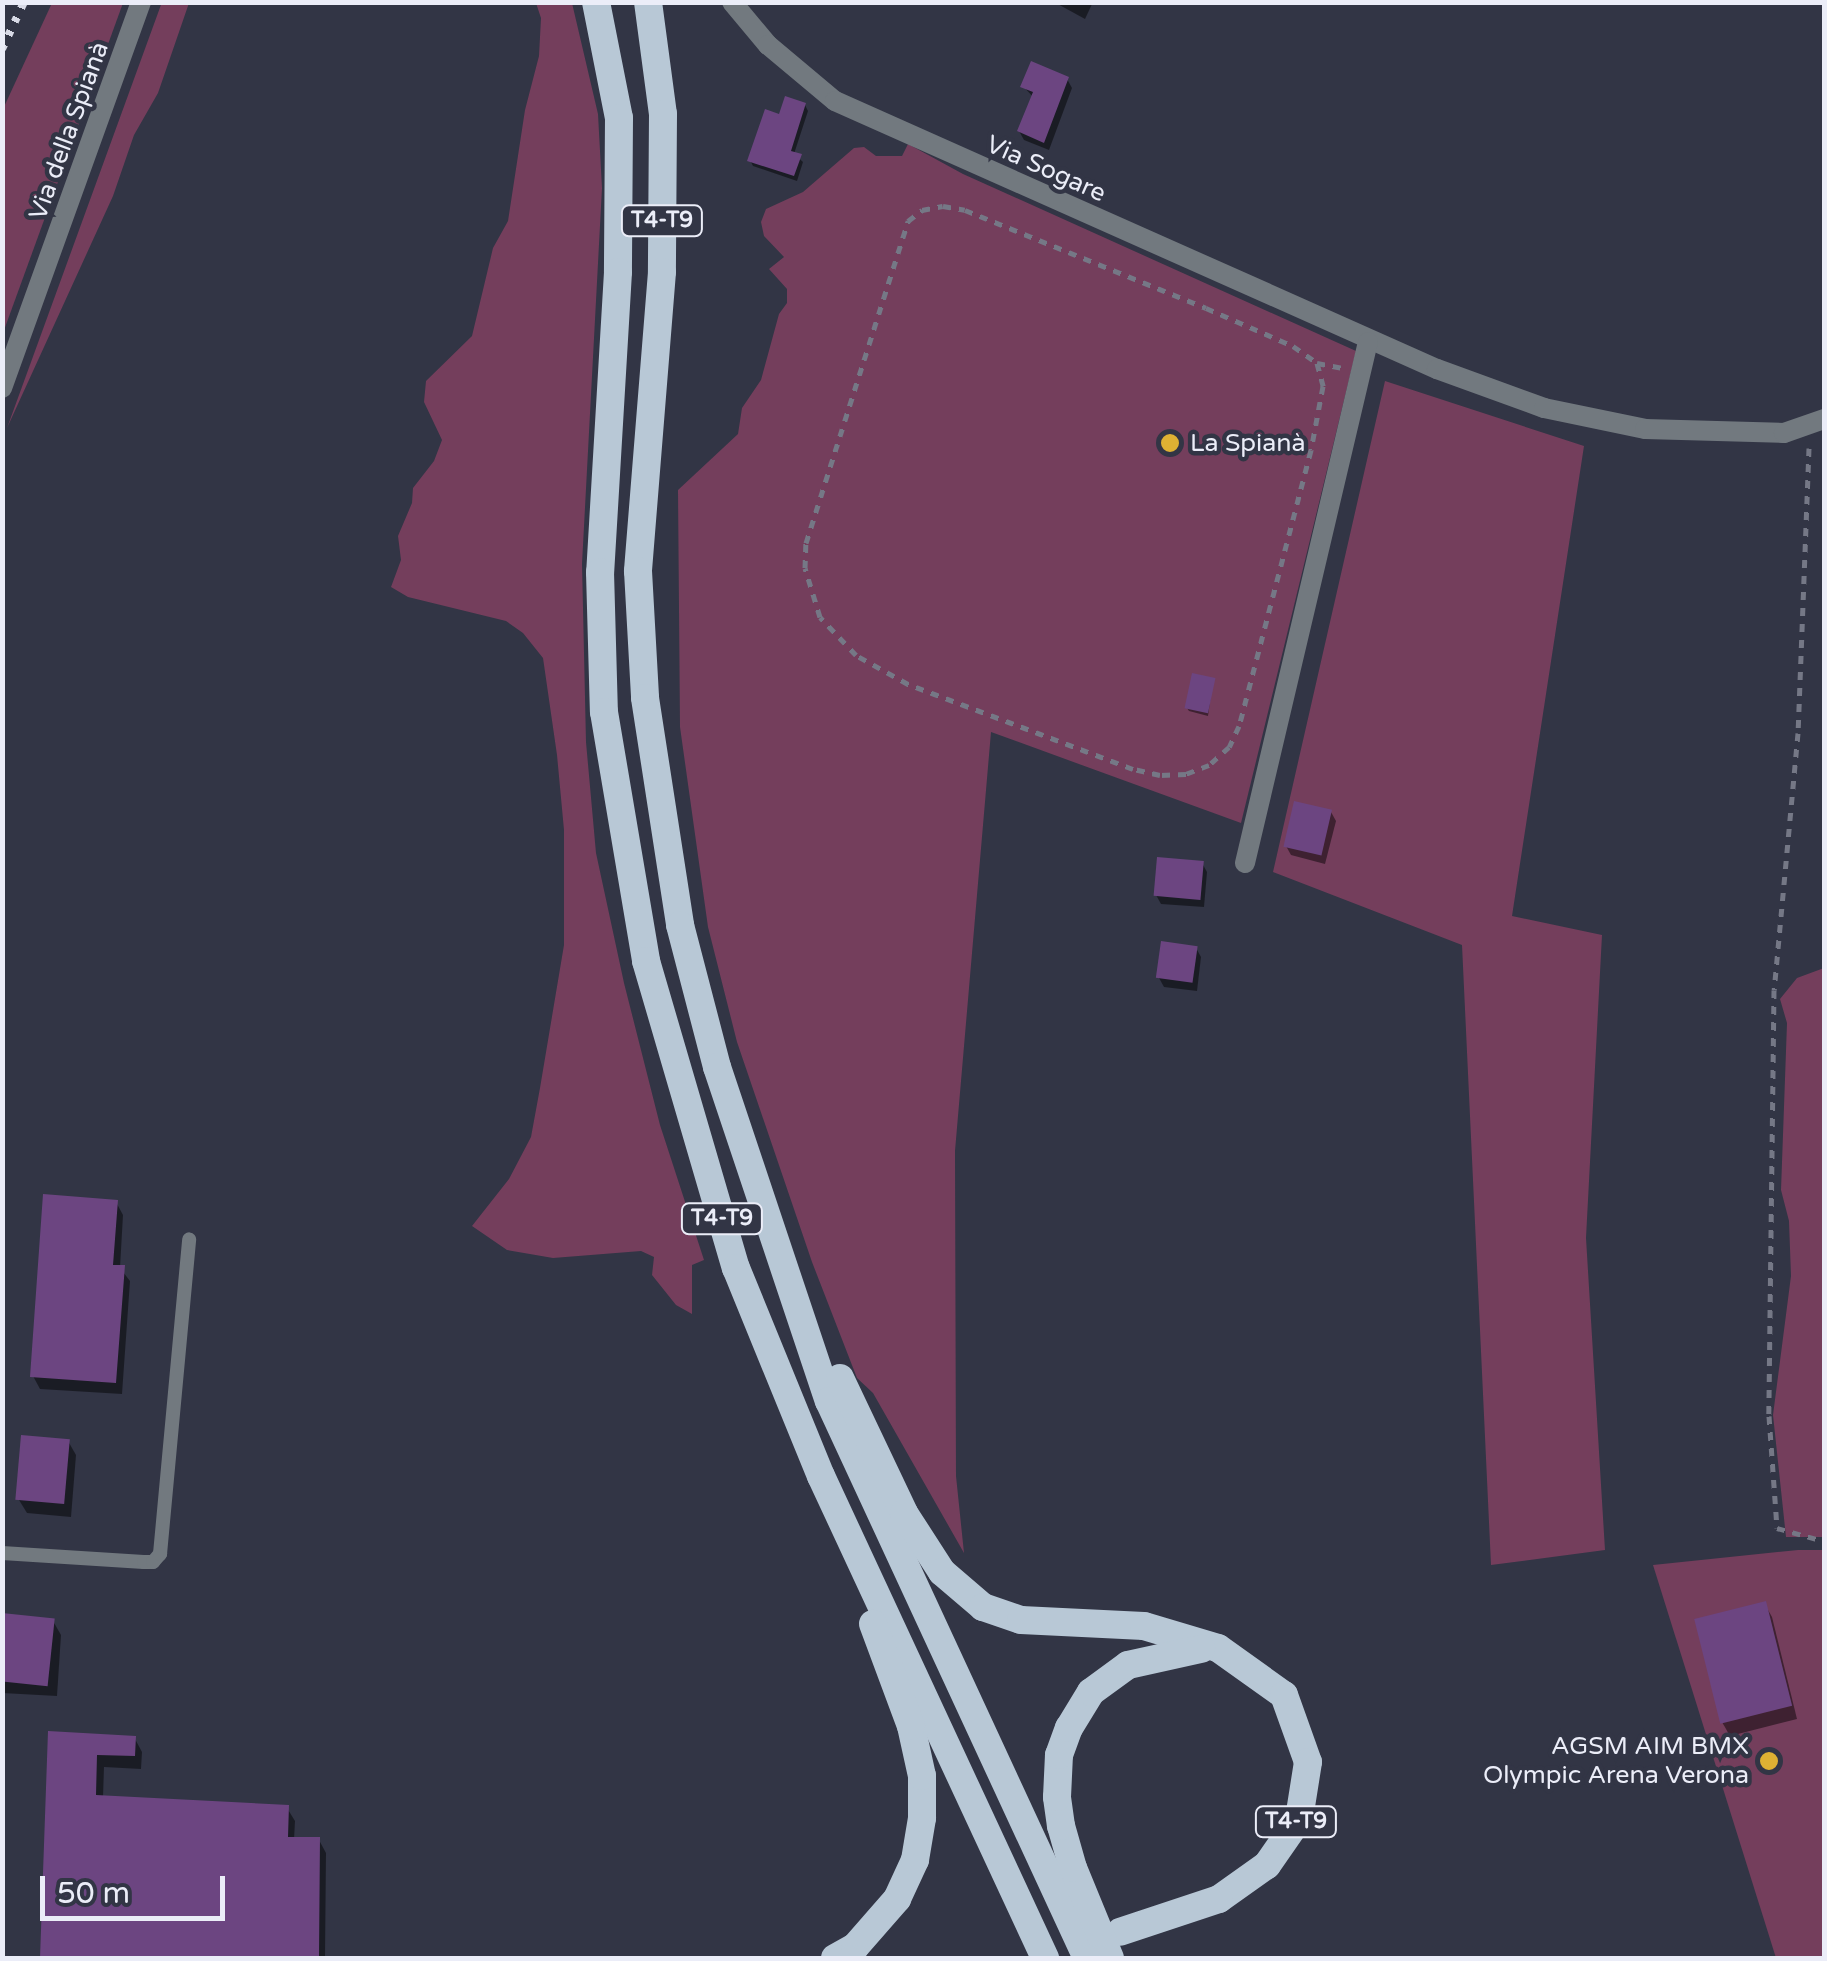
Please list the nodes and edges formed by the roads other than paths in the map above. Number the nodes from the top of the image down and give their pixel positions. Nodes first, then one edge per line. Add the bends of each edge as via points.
1 (142, 2) edge
2 (596, 2) edge
3 (648, 2) edge
4 (732, 2) edge
5 (1368, 342) junction
6 (2, 388) edge
7 (1815, 422) edge
8 (1244, 863) dead end
9 (717, 1067) junction
10 (188, 1238) dead end
11 (821, 1476) junction
12 (2, 1552) edge
13 (1218, 1648) junction
14 (1115, 1945) edge
15 (836, 1958) edge
16 (1045, 1958) edge
17 (1087, 1958) edge

1 - 6 street, Via della Spianà
2 - 11 highway, T4-T9 via 619,118 618,272 600,572 604,712 646,961 736,1268
3 - 9 highway, T4-T9 via 663,114 662,272 638,571 645,698 680,924
4 - 5 street, Via Sogare via 768,45 835,102
5 - 7 street, Via Sogare via 1544,408 1645,428 1784,433
5 - 8 street
9 - 13 highway, T4-T9 via 850,1402 904,1513 942,1572 983,1607 1021,1620 1144,1626
9 - 17 highway, T4-T9 via 828,1401
10 - 12 lane via 160,1554 144,1562
11 - 15 highway, T4-T9 via 911,1726 922,1776 915,1860 897,1899 855,1947
11 - 16 highway, T4-T9
13 - 14 highway, T4-T9 via 1128,1665 1091,1692 1068,1728 1058,1769 1062,1826 1072,1868
13 - 14 highway, T4-T9 via 1284,1695 1308,1762 1299,1818 1267,1865 1219,1899

